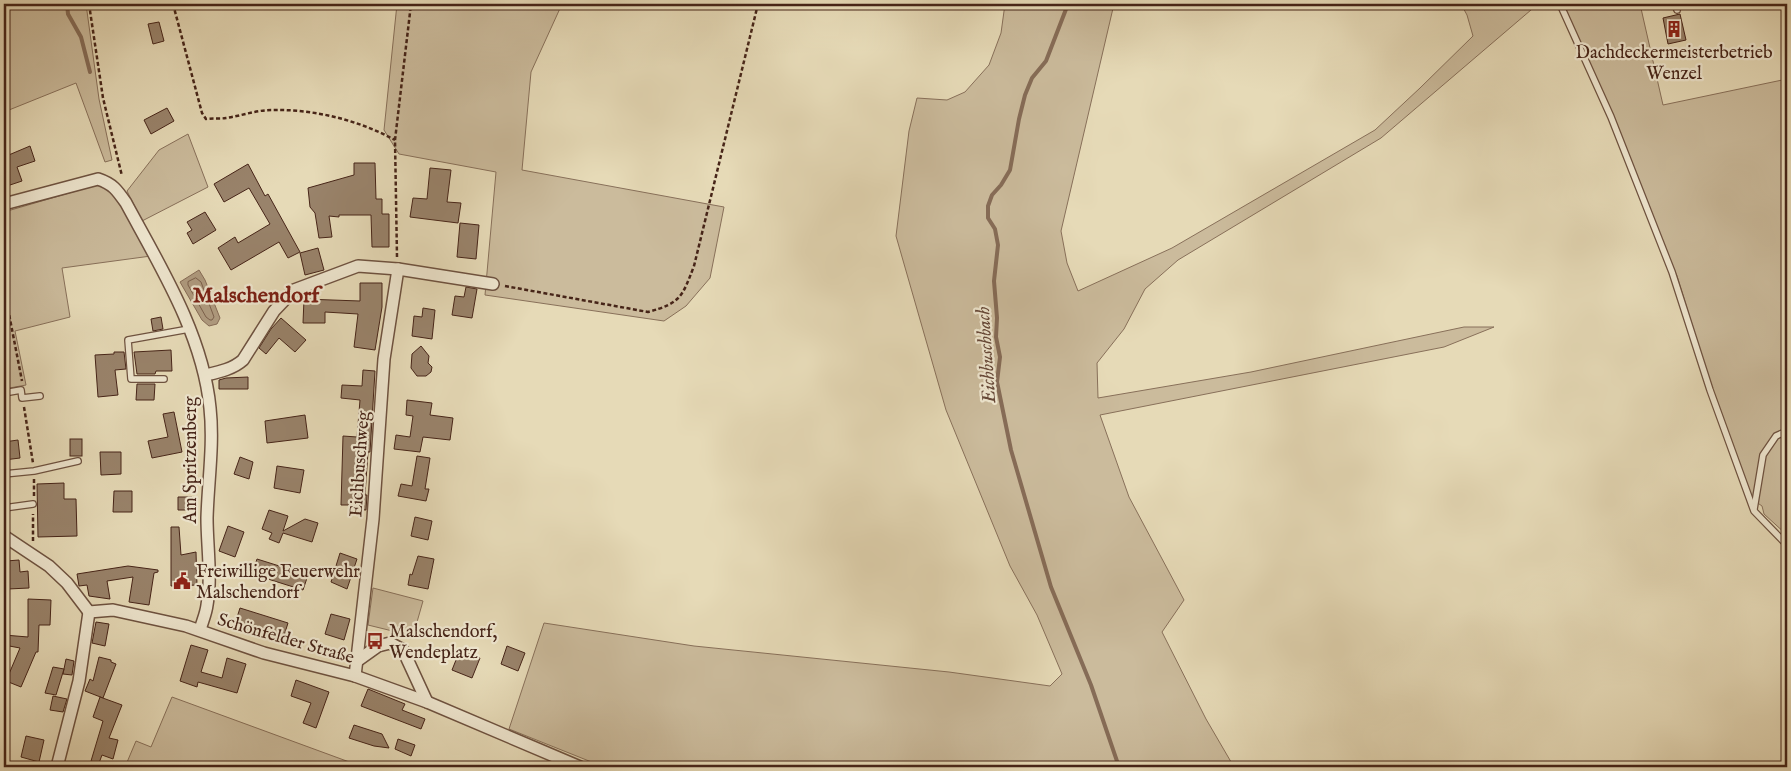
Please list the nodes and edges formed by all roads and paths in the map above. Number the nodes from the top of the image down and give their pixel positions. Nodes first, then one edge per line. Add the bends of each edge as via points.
1 (89, 4) edge
2 (173, 4) edge
3 (411, 4) edge
4 (758, 4) edge
5 (1560, 4) edge
6 (395, 140) junction
7 (122, 176) dead end
8 (4, 204) edge
9 (4, 238) edge
10 (398, 269) junction
11 (493, 284) joint
12 (189, 329) junction
13 (206, 375) junction
14 (164, 379) dead end
15 (21, 390) junction
16 (4, 393) edge
17 (40, 396) dead end
18 (1787, 431) edge
19 (78, 461) dead end
20 (4, 474) edge
21 (33, 504) dead end
22 (4, 508) edge
23 (1754, 511) junction
24 (4, 536) edge
25 (1787, 545) edge
26 (89, 612) junction
27 (200, 630) junction
28 (357, 662) junction
29 (355, 676) junction
30 (427, 702) junction
31 (57, 767) edge
32 (580, 767) edge

1 - 7 path via 103,98
2 - 6 path via 206,119 272,110 304,112 339,118 377,130
3 - 6 path
4 - 11 path via 694,266 685,291 670,306 648,312
5 - 23 lane via 1611,117 1668,263
6 - 10 path
8 - 12 street, Am Spritzenberg via 98,180 109,183 126,203 163,271
9 - 15 path via 8,258 5,280 8,314 23,379
10 - 11 street
10 - 13 street via 358,266 294,290 274,311 237,366
10 - 28 street, Eichbuschweg via 384,359 373,519
12 - 13 street, Am Spritzenberg
12 - 14 lane via 128,340 131,379
13 - 27 street, Am Spritzenberg via 212,430 207,519 208,593
15 - 16 lane
15 - 17 lane via 22,398
18 - 23 lane via 1776,436 1763,455
19 - 20 lane
21 - 22 lane
23 - 25 lane
24 - 26 street via 49,566
26 - 27 street, Schönfelder Straße via 113,610
26 - 31 street via 79,680
27 - 29 street, Schönfelder Straße via 264,653
28 - 29 street, Eichbuschweg
28 - 30 street via 378,646 390,643 403,650
29 - 30 street, Schönfelder Straße
30 - 32 street, Schönfelder Straße

